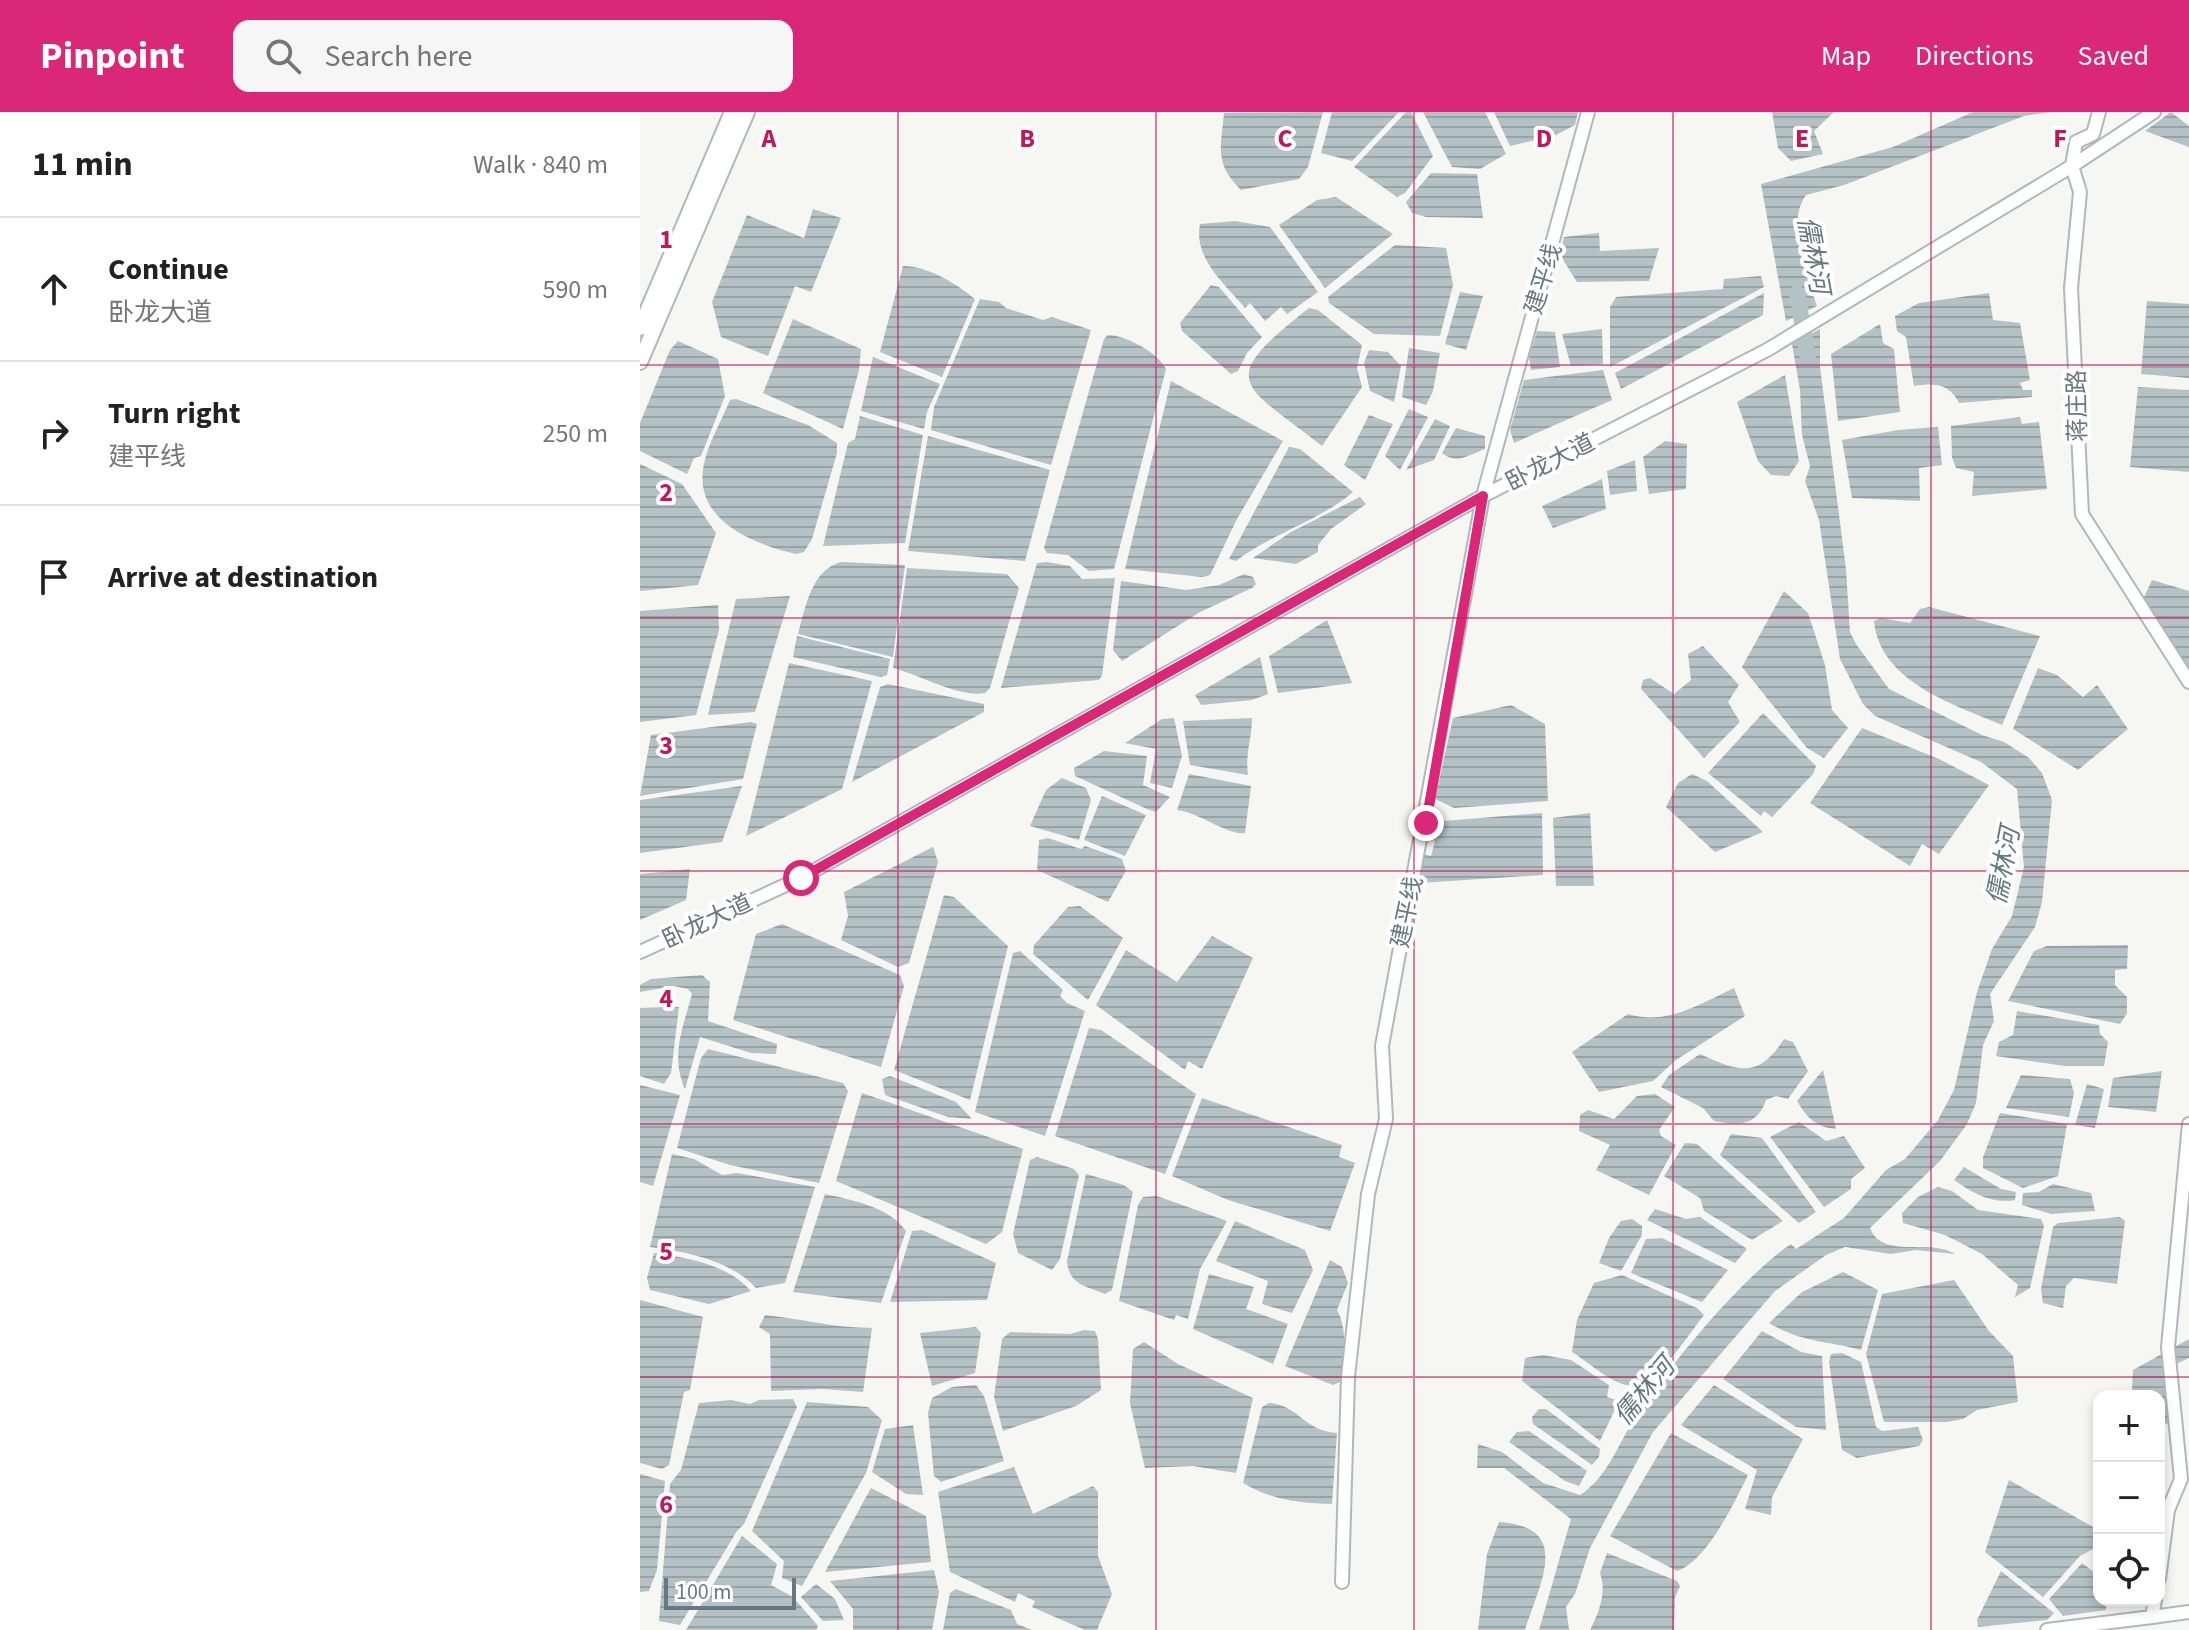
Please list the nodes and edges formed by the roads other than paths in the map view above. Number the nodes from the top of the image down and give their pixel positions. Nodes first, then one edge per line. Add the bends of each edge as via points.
1 (732, 112) edge
2 (747, 112) edge
3 (1588, 112) edge
4 (2154, 112) edge
5 (2097, 117) edge
6 (2072, 166) junction
7 (640, 328) edge
8 (640, 362) edge
9 (1483, 496) junction
10 (2189, 682) edge
11 (640, 952) edge
12 (2189, 1124) edge
13 (2165, 1534) edge
14 (1342, 1582) dead end
15 (2154, 1606) edge
16 (2189, 1612) edge
17 (2152, 1617) junction
18 (2047, 1630) edge

1 - 7 main road
2 - 8 main road
3 - 9 street, 建平线
4 - 6 street, 卧龙大道
5 - 6 street via 2093,134 2076,142
6 - 9 street, 卧龙大道 via 1775,345
6 - 10 street, 蒋庄路 via 2080,192 2071,288 2082,514
9 - 11 street, 卧龙大道 via 801,878
9 - 14 street, 建平线 via 1382,1046 1386,1119 1368,1194 1348,1377
12 - 13 street via 2168,1347 2181,1479
15 - 17 street
16 - 17 street
17 - 18 street

